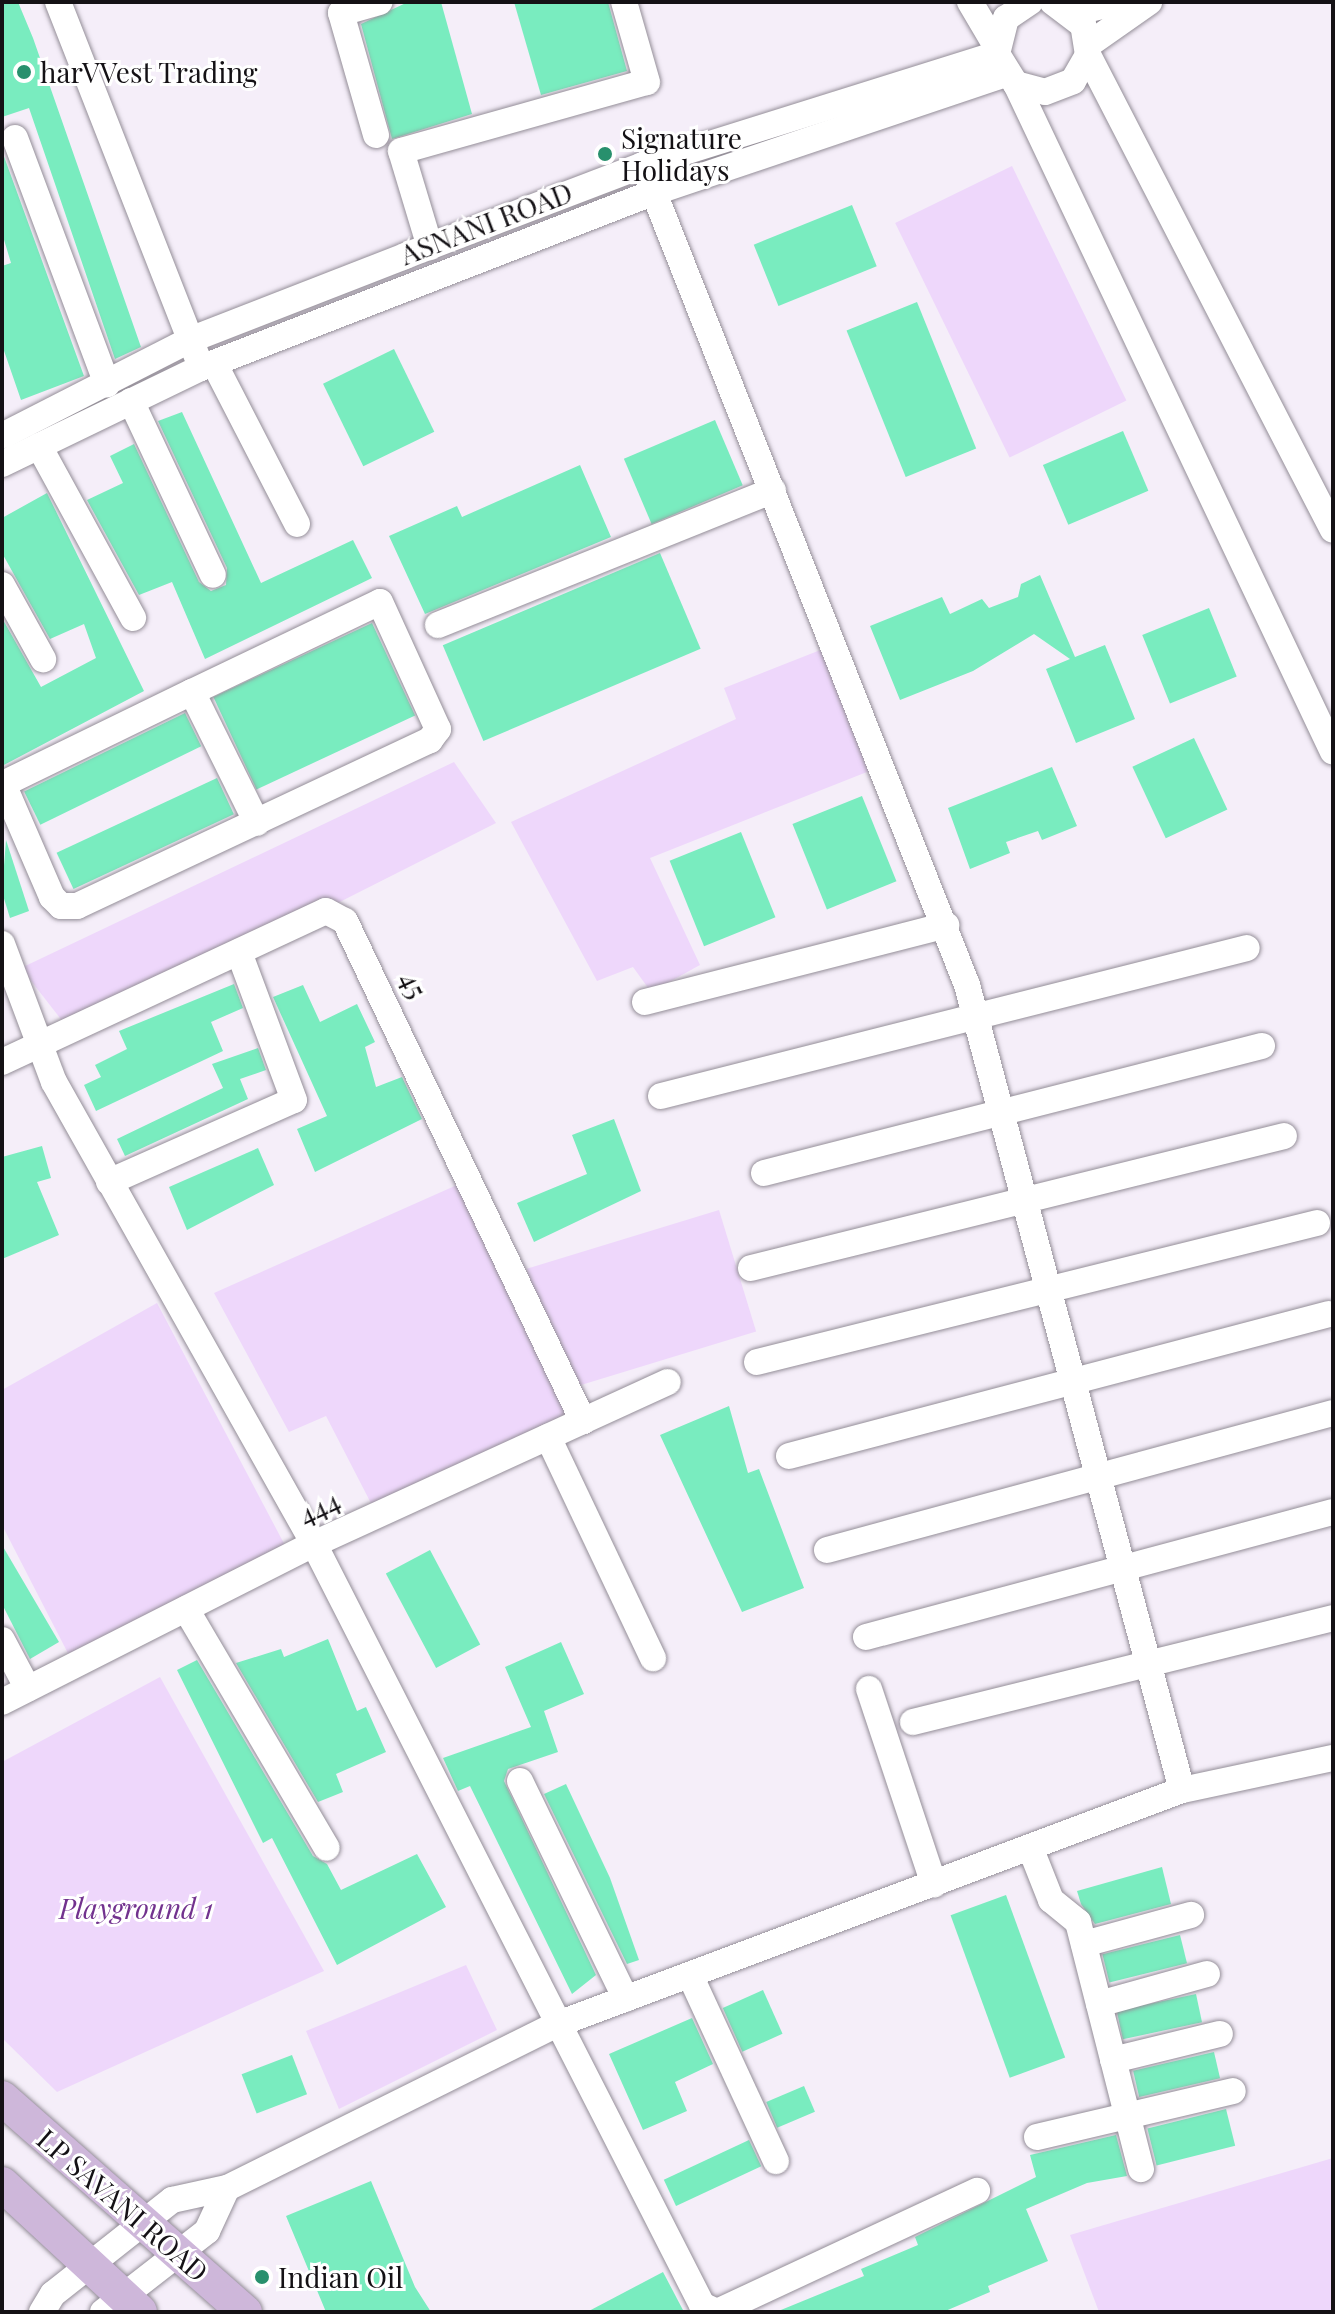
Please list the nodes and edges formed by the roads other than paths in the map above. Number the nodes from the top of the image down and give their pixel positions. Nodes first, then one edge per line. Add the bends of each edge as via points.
1 (58, 2) edge
2 (379, 2) edge
3 (624, 2) edge
4 (970, 2) edge
5 (1030, 2) edge
6 (1118, 2) edge
7 (1149, 2) edge
8 (1062, 5) edge
9 (1088, 50) junction
10 (1004, 64) junction
11 (376, 135) dead end
12 (15, 138) dead end
13 (643, 165) junction
14 (655, 192) junction
15 (430, 247) junction
16 (190, 340) junction
17 (208, 365) junction
18 (107, 384) junction
19 (131, 401) junction
20 (4, 429) edge
21 (39, 446) junction
22 (2, 464) edge
23 (773, 490) junction
24 (297, 524) dead end
25 (1333, 530) edge
26 (213, 575) dead end
27 (2, 585) edge
28 (133, 618) dead end
29 (438, 625) dead end
30 (43, 659) dead end
31 (192, 692) junction
32 (1333, 752) edge
33 (3, 784) edge
34 (257, 823) junction
35 (946, 925) junction
36 (2, 944) edge
37 (1247, 948) dead end
38 (239, 952) junction
39 (645, 1002) dead end
40 (975, 1015) junction
41 (40, 1046) junction
42 (1262, 1046) dead end
43 (2, 1062) edge
44 (661, 1096) dead end
45 (1002, 1115) junction
46 (1284, 1136) dead end
47 (764, 1173) dead end
48 (109, 1182) junction
49 (1025, 1200) junction
50 (1317, 1223) dead end
51 (751, 1268) dead end
52 (1049, 1290) junction
53 (1329, 1314) dead end
54 (757, 1362) dead end
55 (668, 1382) dead end
56 (1074, 1384) junction
57 (1333, 1413) edge
58 (583, 1421) junction
59 (548, 1437) junction
60 (789, 1456) dead end
61 (1100, 1480) junction
62 (1333, 1512) edge
63 (314, 1544) junction
64 (827, 1550) dead end
65 (1123, 1566) junction
66 (186, 1609) junction
67 (1333, 1618) edge
68 (866, 1637) dead end
69 (2, 1640) edge
70 (653, 1658) dead end
71 (1148, 1660) junction
72 (28, 1689) junction
73 (869, 1689) dead end
74 (2, 1702) edge
75 (913, 1722) dead end
76 (1333, 1758) edge
77 (520, 1781) dead end
78 (1182, 1790) junction
79 (1030, 1847) junction
80 (327, 1848) dead end
81 (934, 1884) junction
82 (1191, 1915) dead end
83 (1084, 1944) junction
84 (1207, 1974) dead end
85 (690, 1975) junction
86 (626, 1999) junction
87 (1099, 2004) junction
88 (558, 2024) junction
89 (1220, 2034) dead end
90 (1113, 2060) junction
91 (1233, 2091) dead end
92 (2, 2098) edge
93 (1128, 2116) junction
94 (1037, 2137) dead end
95 (776, 2161) dead end
96 (1141, 2169) dead end
97 (2, 2184) edge
98 (227, 2188) junction
99 (977, 2191) dead end
100 (141, 2223) junction
101 (178, 2255) junction
102 (90, 2265) junction
103 (123, 2307) edge
104 (42, 2312) edge
105 (245, 2312) edge

1 - 16 street
2 - 11 street via 341,13
3 - 15 street via 647,82 401,151
4 - 10 street
5 - 10 street via 1006,18
6 - 8 street
7 - 9 street
8 - 9 street
9 - 10 street via 1060,89
9 - 25 street
10 - 13 street, ASNANI ROAD
10 - 14 street, ASNANI ROAD
10 - 32 street
12 - 18 street
13 - 14 street
13 - 15 street, ASNANI ROAD
14 - 17 street, ASNANI ROAD
14 - 23 street
15 - 16 street, ASNANI ROAD
16 - 17 street
16 - 18 street, ASNANI ROAD
17 - 19 street, ASNANI ROAD
17 - 24 street
18 - 20 street, ASNANI ROAD
19 - 21 street, ASNANI ROAD
19 - 26 street
21 - 22 street, ASNANI ROAD
21 - 28 street
23 - 29 street
23 - 35 street
27 - 30 street
31 - 33 street
31 - 34 street
31 - 34 street via 380,602 438,729 430,740
33 - 34 street via 61,906 77,906
35 - 39 street
35 - 40 street
36 - 41 street
37 - 40 street
38 - 41 street, 45
38 - 48 street via 294,1100
38 - 58 street, 45 via 326,911 345,921
40 - 44 street
40 - 45 street
41 - 43 street, 45
41 - 48 street
42 - 45 street
45 - 47 street
45 - 49 street
46 - 49 street
48 - 63 street
49 - 51 street
49 - 52 street
50 - 52 street
52 - 54 street
52 - 56 street
53 - 56 street
55 - 58 street, 444
56 - 60 street
56 - 61 street
57 - 61 street
58 - 59 street, 444
59 - 63 street, 444
59 - 70 street
61 - 64 street
61 - 65 street
62 - 65 street
63 - 66 street, 444
63 - 88 street
65 - 68 street
65 - 71 street
66 - 72 street, 444
66 - 80 street
67 - 71 street
69 - 72 street
71 - 75 street
71 - 78 street
72 - 74 street, 444
73 - 81 street
76 - 78 street
77 - 86 street
78 - 79 street
79 - 81 street
79 - 83 street via 1051,1900 1073,1911
81 - 85 street
82 - 83 street
83 - 87 street
84 - 87 street
85 - 86 street
85 - 95 street
86 - 88 street
87 - 90 street
88 - 98 street
88 - 99 street via 702,2305 717,2312
89 - 90 street
90 - 93 street
91 - 93 street
92 - 100 main road, LP SAVANI ROAD
93 - 94 street
93 - 96 street
97 - 102 main road
98 - 100 street via 172,2200
98 - 101 street via 207,2231
100 - 101 main road, LP SAVANI ROAD
100 - 102 street
101 - 103 street
101 - 105 main road, LP SAVANI ROAD
102 - 103 main road
102 - 104 street

